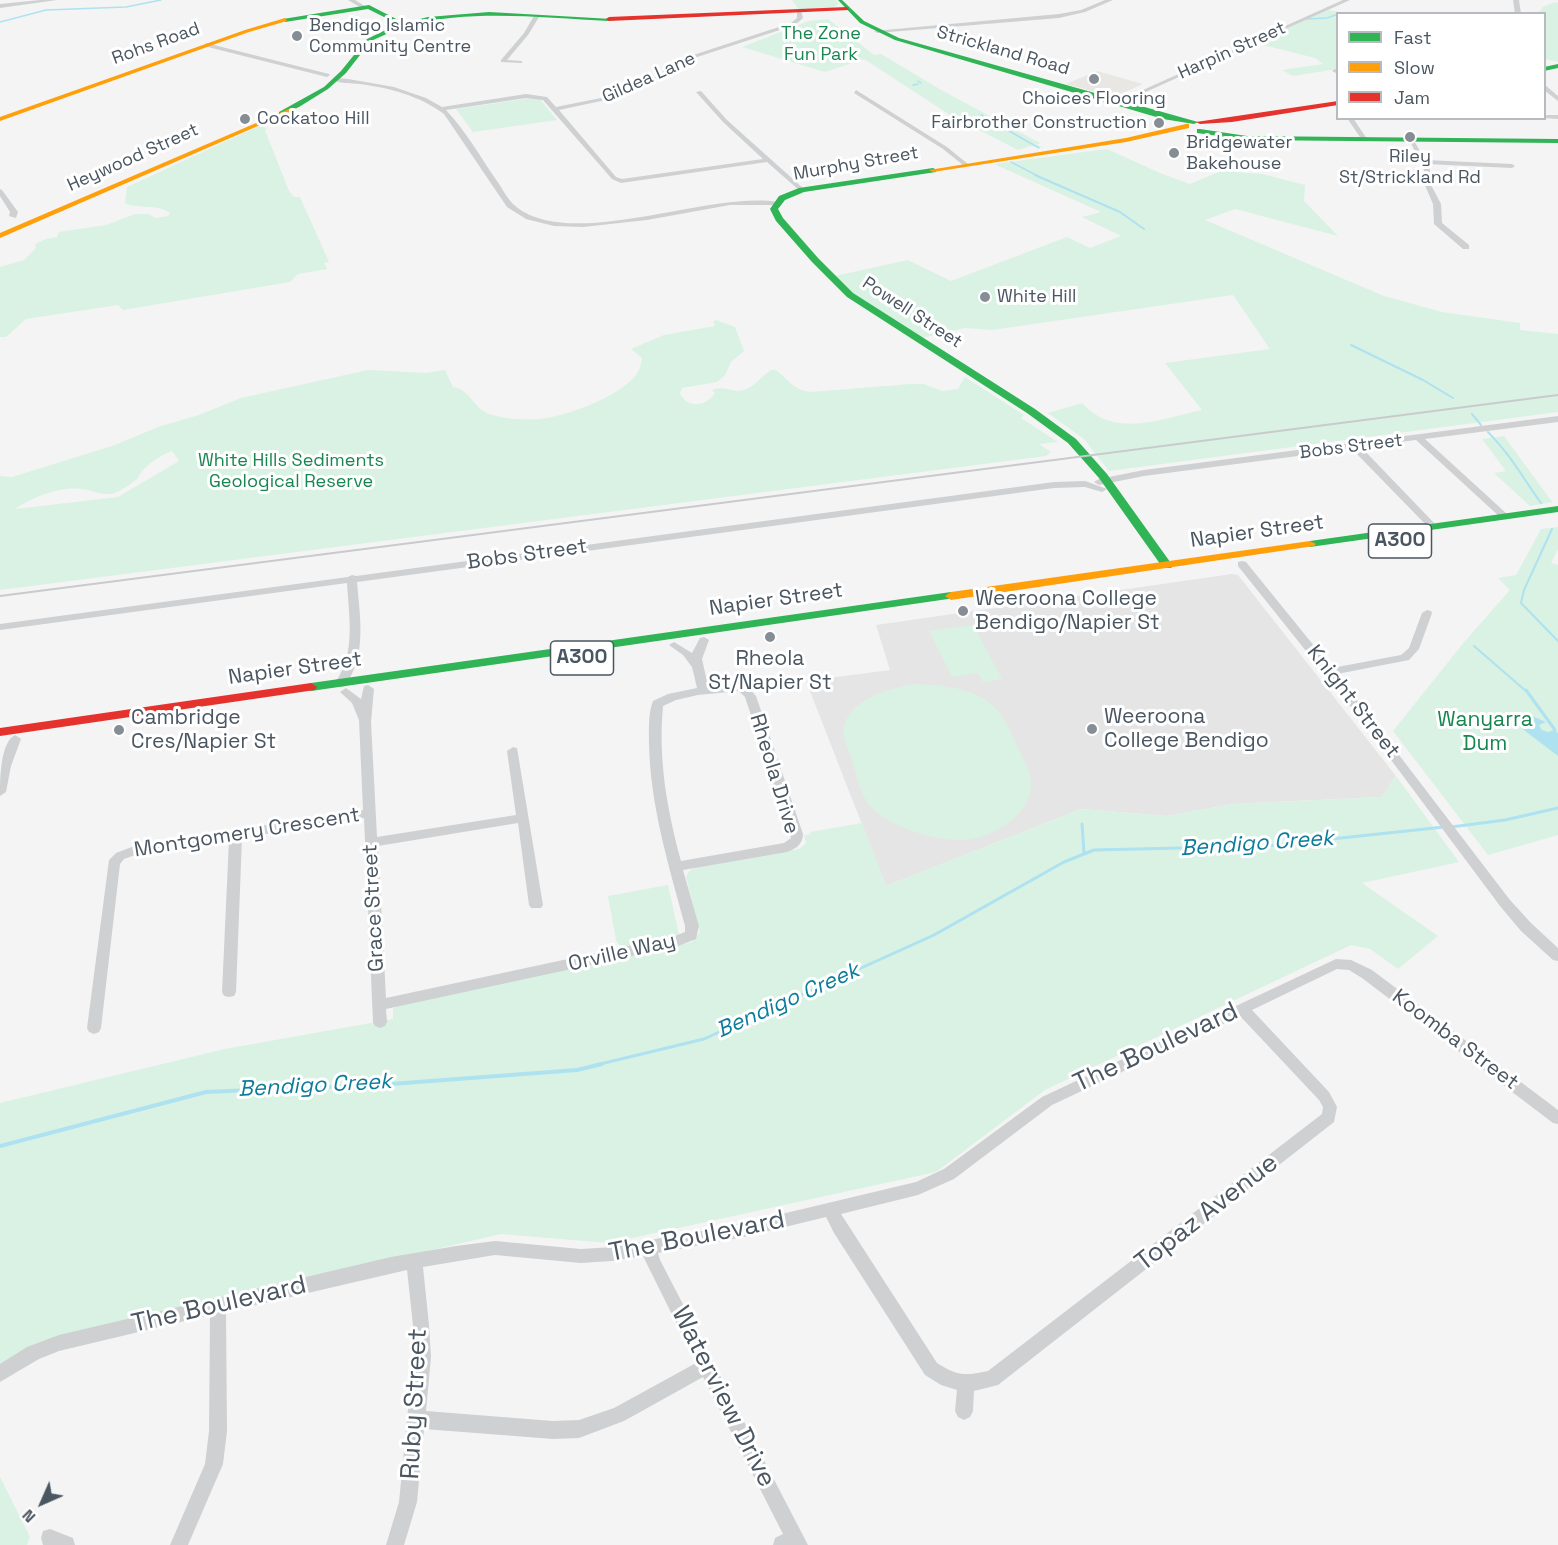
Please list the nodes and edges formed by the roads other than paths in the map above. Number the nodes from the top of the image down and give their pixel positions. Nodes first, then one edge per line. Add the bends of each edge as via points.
1 (54, 0) edge
2 (351, 0) edge
3 (1110, 0) edge
4 (1347, 0) edge
5 (843, 5) edge
6 (0, 6) edge
7 (369, 8) edge
8 (799, 12) junction
9 (536, 17) junction
10 (406, 26) junction
11 (880, 32) junction
12 (206, 45) junction
13 (520, 62) dead end
14 (335, 80) junction
15 (1546, 87) edge
16 (699, 92) dead end
17 (856, 92) dead end
18 (1558, 99) edge
19 (1117, 103) junction
20 (1335, 105) edge
21 (442, 108) junction
22 (555, 109) junction
23 (0, 119) edge
24 (1351, 120) edge
25 (1199, 127) junction
26 (1364, 139) junction
27 (1411, 140) junction
28 (1558, 141) edge
29 (769, 160) junction
30 (1422, 162) junction
31 (965, 164) junction
32 (1512, 166) dead end
33 (802, 190) junction
34 (0, 191) edge
35 (776, 203) junction
36 (12, 216) dead end
37 (0, 236) edge
38 (1466, 247) dead end
39 (1558, 419) edge
40 (1419, 438) junction
41 (1355, 446) junction
42 (1101, 481) junction
43 (1558, 511) edge
44 (1503, 516) junction
45 (1558, 519) edge
46 (1433, 527) junction
47 (1377, 540) junction
48 (1242, 564) junction
49 (1166, 570) junction
50 (352, 578) junction
51 (1427, 613) dead end
52 (0, 627) edge
53 (764, 632) junction
54 (690, 634) junction
55 (704, 640) junction
56 (674, 645) junction
57 (354, 655) junction
58 (696, 666) junction
59 (1330, 672) junction
60 (370, 684) junction
61 (344, 688) junction
62 (704, 692) junction
63 (267, 694) junction
64 (302, 698) junction
65 (212, 702) junction
66 (365, 722) junction
67 (0, 734) edge
68 (15, 739) junction
69 (0, 741) edge
70 (0, 749) edge
71 (513, 751) dead end
72 (5, 766) junction
73 (0, 792) edge
74 (369, 813) junction
75 (523, 818) junction
76 (236, 834) junction
77 (371, 843) junction
78 (677, 866) junction
79 (536, 904) dead end
80 (1558, 956) edge
81 (1352, 965) joint
82 (228, 992) dead end
83 (379, 1005) junction
84 (1241, 1008) junction
85 (380, 1022) dead end
86 (94, 1028) dead end
87 (1558, 1118) edge
88 (831, 1210) junction
89 (649, 1248) junction
90 (414, 1261) junction
91 (218, 1305) junction
92 (706, 1366) junction
93 (0, 1374) edge
94 (966, 1384) junction
95 (964, 1411) dead end
96 (416, 1420) junction
97 (792, 1542) edge
98 (179, 1545) edge
99 (395, 1545) edge

1 - 6 street
2 - 7 street
3 - 11 street via 1059,16
4 - 19 street, Harpin Street
5 - 8 main road
5 - 11 main road, Strickland Road via 858,20
7 - 10 main road, Rohs Road
7 - 12 main road, Rohs Road via 276,22
8 - 9 main road via 621,19
8 - 22 street, Gildea Lane via 800,18 793,24 680,61 659,77 613,97
9 - 10 main road via 454,17
9 - 13 street via 503,61
10 - 14 main road, Heywood Street via 371,38
11 - 19 main road, Strickland Road
12 - 14 street
12 - 23 main road, Rohs Road
14 - 21 street via 424,99
14 - 37 main road, Heywood Street via 281,113
15 - 18 street
16 - 29 street
17 - 31 street
19 - 25 main road, Strickland Road
20 - 25 main road, Murphy Street
21 - 22 street via 532,96 545,98
21 - 35 street, Murphy Street via 515,210 529,218 560,225 593,224 726,203
22 - 29 street via 614,178 621,181
24 - 26 street
25 - 26 main road, Strickland Road via 1237,137
25 - 31 main road, Murphy Street
26 - 27 main road, Strickland Road
27 - 28 main road, Strickland Road
27 - 30 street
29 - 33 street
30 - 32 street
30 - 38 street via 1437,204 1438,224
31 - 33 main road, Murphy Street
33 - 35 main road, Murphy Street
34 - 36 street via 14,212
35 - 42 main road, Powell Street via 779,219 850,294 1055,428 1076,445
39 - 40 street, Bobs Street
40 - 41 street, Bobs Street
40 - 44 street
41 - 42 street, Bobs Street
41 - 46 street
42 - 49 main road, Powell Street
42 - 50 street, Bobs Street
43 - 44 main road, Napier Street
44 - 46 main road, Napier Street / A300
45 - 47 main road, Napier Street / A300
46 - 47 main road, Napier Street / A300
47 - 48 main road, Napier Street / A300
47 - 49 main road, Napier Street / A300
48 - 49 main road, Napier Street / A300
48 - 59 street, Knight Street
49 - 53 main road, Napier Street / A300
49 - 54 main road, Napier Street / A300
50 - 52 street, Bobs Street
50 - 57 street
51 - 59 street via 1414,649 1405,658
53 - 54 main road via 695,638
53 - 55 main road, Napier Street / A300
54 - 60 main road, Napier Street / A300
55 - 56 main road, Napier Street / A300
55 - 58 street via 696,655
56 - 58 street via 687,653
56 - 60 main road, Napier Street / A300
57 - 60 street
57 - 61 street
58 - 62 street
59 - 80 street, Knight Street via 1514,914
60 - 61 main road, Napier Street / A300
60 - 63 main road
60 - 66 street, Grace Street
61 - 63 main road, Napier Street / A300
61 - 64 main road, Napier Street / A300
61 - 66 street, Grace Street via 357,701
62 - 78 street, Orville Way via 664,699 657,708 658,787
62 - 78 street, Rheola Drive via 738,688 748,693 798,837 787,847
63 - 65 main road, Napier Street / A300
64 - 65 main road via 216,706
64 - 68 main road, Napier Street / A300
65 - 67 main road, Napier Street / A300
66 - 74 street, Grace Street
67 - 68 main road
68 - 69 main road, Napier Street / A300
68 - 72 street
70 - 72 street
71 - 75 street
72 - 73 street
74 - 76 street, Montgomery Crescent
74 - 77 street, Grace Street
75 - 77 street
75 - 79 street
76 - 82 street
76 - 86 street, Montgomery Crescent via 132,851 116,859
77 - 83 street, Grace Street
78 - 83 street, Orville Way via 692,926 691,934 684,939
81 - 84 street, The Boulevard via 1329,966
81 - 87 street, Koomba Street
83 - 85 street, Grace Street
84 - 88 street, The Boulevard via 1047,1101 940,1179
84 - 94 street, Topaz Avenue via 1324,1096 1330,1107 1329,1117 999,1374 984,1382
88 - 89 street, The Boulevard
88 - 94 street via 924,1362 939,1375
89 - 90 street, The Boulevard via 597,1256 495,1248
89 - 92 street, Waterview Drive
90 - 91 street, The Boulevard
90 - 96 street, Ruby Street via 422,1341
91 - 93 street, The Boulevard via 59,1342
91 - 98 street via 218,1431 214,1464
92 - 96 street via 609,1419 579,1429
92 - 97 street, Waterview Drive
94 - 95 street
96 - 99 street, Ruby Street via 408,1502

